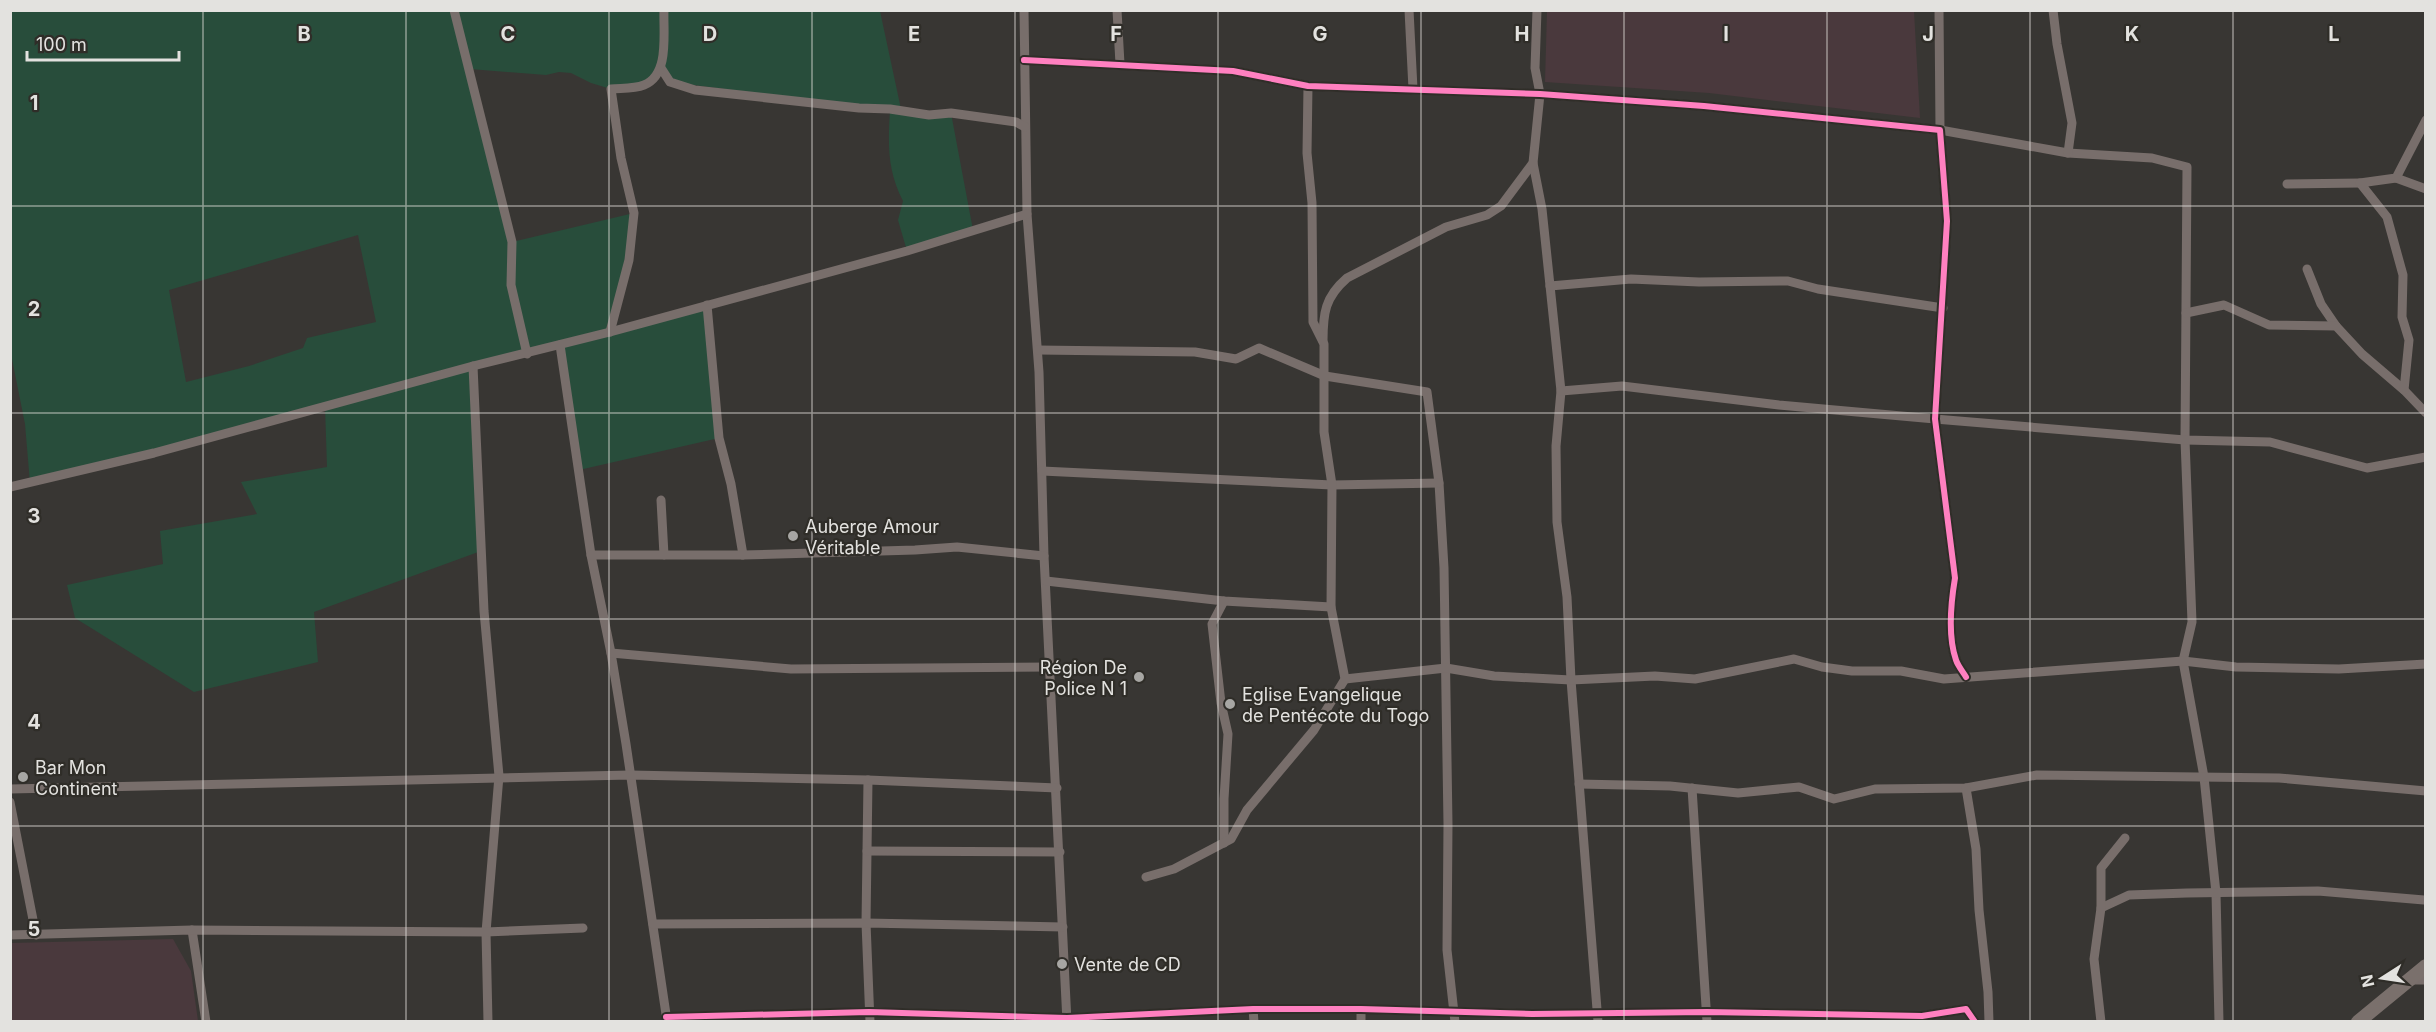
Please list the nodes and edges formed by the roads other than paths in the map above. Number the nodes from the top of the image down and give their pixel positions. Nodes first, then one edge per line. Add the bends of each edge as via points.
1 (454, 10) edge
2 (664, 10) edge
3 (1024, 10) edge
4 (1117, 10) edge
5 (1409, 10) edge
6 (1537, 10) edge
7 (1940, 10) edge
8 (2053, 10) edge
9 (1024, 60) junction
10 (1120, 64) junction
11 (661, 68) junction
12 (1308, 86) junction
13 (1413, 89) junction
14 (1540, 94) junction
15 (2426, 120) edge
16 (1025, 127) junction
17 (1940, 130) junction
18 (2068, 153) junction
19 (1533, 163) junction
20 (2396, 178) junction
21 (2360, 183) junction
22 (2287, 184) dead end
23 (2426, 189) edge
24 (1026, 214) junction
25 (2307, 269) dead end
26 (1550, 286) junction
27 (708, 305) junction
28 (1943, 308) junction
29 (2186, 314) junction
30 (2336, 326) junction
31 (610, 332) junction
32 (1324, 344) junction
33 (560, 345) junction
34 (1038, 350) junction
35 (527, 354) junction
36 (473, 366) junction
37 (1325, 376) junction
38 (2404, 390) junction
39 (1561, 391) junction
40 (2426, 413) edge
41 (1935, 419) junction
42 (2185, 440) junction
43 (2426, 457) edge
44 (1042, 471) junction
45 (1439, 483) junction
46 (1332, 485) junction
47 (10, 487) edge
48 (661, 501) dead end
49 (591, 555) junction
50 (664, 555) junction
51 (743, 555) junction
52 (1044, 556) junction
53 (1046, 581) junction
54 (1224, 601) junction
55 (1331, 607) junction
56 (611, 653) junction
57 (2183, 661) junction
58 (2426, 664) edge
59 (1050, 667) junction
60 (1446, 668) junction
61 (1966, 677) junction
62 (1345, 679) junction
63 (1571, 680) junction
64 (630, 775) junction
65 (499, 776) junction
66 (2204, 777) junction
67 (868, 780) junction
68 (1580, 784) junction
69 (1057, 788) junction
70 (1692, 788) junction
71 (1966, 788) junction
72 (10, 789) edge
73 (2426, 791) edge
74 (10, 802) edge
75 (2125, 838) dead end
76 (1224, 843) junction
77 (867, 851) junction
78 (1060, 852) junction
79 (1146, 877) dead end
80 (2216, 893) junction
81 (2425, 898) edge
82 (2101, 908) junction
83 (866, 923) junction
84 (653, 924) junction
85 (1063, 927) junction
86 (583, 928) dead end
87 (192, 930) junction
88 (486, 932) junction
89 (10, 935) edge
90 (36, 935) junction
91 (2426, 966) edge
92 (2418, 980) edge
93 (1253, 1009) junction
94 (1361, 1009) junction
95 (870, 1017) edge
96 (1162, 1017) edge
97 (1455, 1017) edge
98 (1597, 1017) edge
99 (1707, 1017) edge
100 (769, 1018) edge
101 (1922, 1018) edge
102 (667, 1019) edge
103 (1067, 1020) edge
104 (206, 1022) edge
105 (488, 1022) edge
106 (1254, 1022) edge
107 (1361, 1022) edge
108 (1975, 1022) edge
109 (1989, 1022) edge
110 (2101, 1022) edge
111 (2218, 1022) edge
112 (2358, 1022) edge

1 - 35 street via 512,242 510,285
2 - 11 street
3 - 9 street
4 - 10 street
5 - 13 street
6 - 14 street via 1535,68
7 - 17 street
8 - 18 street via 2072,123
9 - 10 street
9 - 16 street
10 - 12 street via 1233,71
11 - 16 street via 670,82 694,90 929,115 951,113 1016,122
11 - 31 street via 647,84 611,89 634,213 629,260
12 - 13 street
12 - 32 street via 1312,322
13 - 14 street
14 - 17 street
14 - 19 street
15 - 20 street
16 - 24 street
17 - 18 street
17 - 28 street via 1947,221
18 - 29 street via 2152,158 2187,167
19 - 26 street
19 - 32 street via 1501,206 1487,215 1446,227 1347,278 1334,289 1323,317
20 - 21 street
20 - 23 street
21 - 22 street
21 - 38 street via 2387,217 2403,275 2402,317 2409,340
24 - 27 street
24 - 34 street
25 - 30 street via 2321,304
26 - 28 street via 1631,279 1788,281
26 - 39 street
27 - 31 street
27 - 51 street via 719,438
28 - 41 street
29 - 30 street via 2224,305 2269,325
29 - 42 street
30 - 38 street
31 - 33 street
32 - 37 street
33 - 35 street
33 - 49 street
34 - 37 street via 1195,352 1236,359 1259,348
34 - 44 street
35 - 36 street
36 - 47 street via 154,453
36 - 65 street via 484,611
37 - 45 street via 1427,392
37 - 46 street via 1324,432
38 - 40 street
39 - 41 street via 1622,386
39 - 63 street via 1556,446 1557,522 1568,597
41 - 42 street
41 - 61 street via 1955,570 1952,632 1956,660
42 - 43 street via 2270,442 2367,468
42 - 57 street via 2192,622
44 - 46 street
44 - 52 street
45 - 46 street
45 - 60 street
46 - 55 street
48 - 50 street
49 - 50 street
49 - 56 street
50 - 51 street
51 - 52 street via 957,547
52 - 53 street
53 - 54 street
53 - 59 street
54 - 55 street
54 - 76 street via 1212,624 1228,734
55 - 62 street
56 - 59 street via 791,669
56 - 64 street
57 - 58 street via 2236,667 2339,669
57 - 61 street
57 - 66 street
59 - 69 street
60 - 62 street
60 - 63 street via 1494,676
60 - 97 street via 1447,950
61 - 63 street via 1944,679 1901,671 1852,671 1794,659 1695,679 1655,676
62 - 76 street via 1314,730
63 - 68 street
64 - 65 street
64 - 67 street
64 - 84 street
65 - 72 street
65 - 88 street
66 - 71 street via 2037,775
66 - 73 street via 2279,778
66 - 80 street
67 - 69 street
67 - 77 street
68 - 70 street
68 - 98 street
69 - 78 street
70 - 71 street via 1738,793 1799,787 1834,799 1875,789
70 - 99 street
71 - 109 street via 1976,849
74 - 90 street
75 - 82 street via 2100,868
76 - 79 street via 1174,869
77 - 78 street
77 - 83 street
78 - 85 street
80 - 81 street via 2318,891
80 - 82 street via 2129,895
80 - 111 street
82 - 110 street via 2094,959
83 - 84 street
83 - 85 street
83 - 95 street
84 - 102 street
85 - 103 street
86 - 88 street
87 - 88 street
87 - 90 street
87 - 104 street
88 - 105 street
89 - 90 street
91 - 92 street
92 - 112 street
93 - 94 street
93 - 96 street
93 - 106 street
94 - 97 street
94 - 107 street
95 - 100 street
95 - 103 street
96 - 103 street
97 - 98 street
98 - 99 street
99 - 101 street
100 - 102 street
101 - 108 street via 1966,1009

